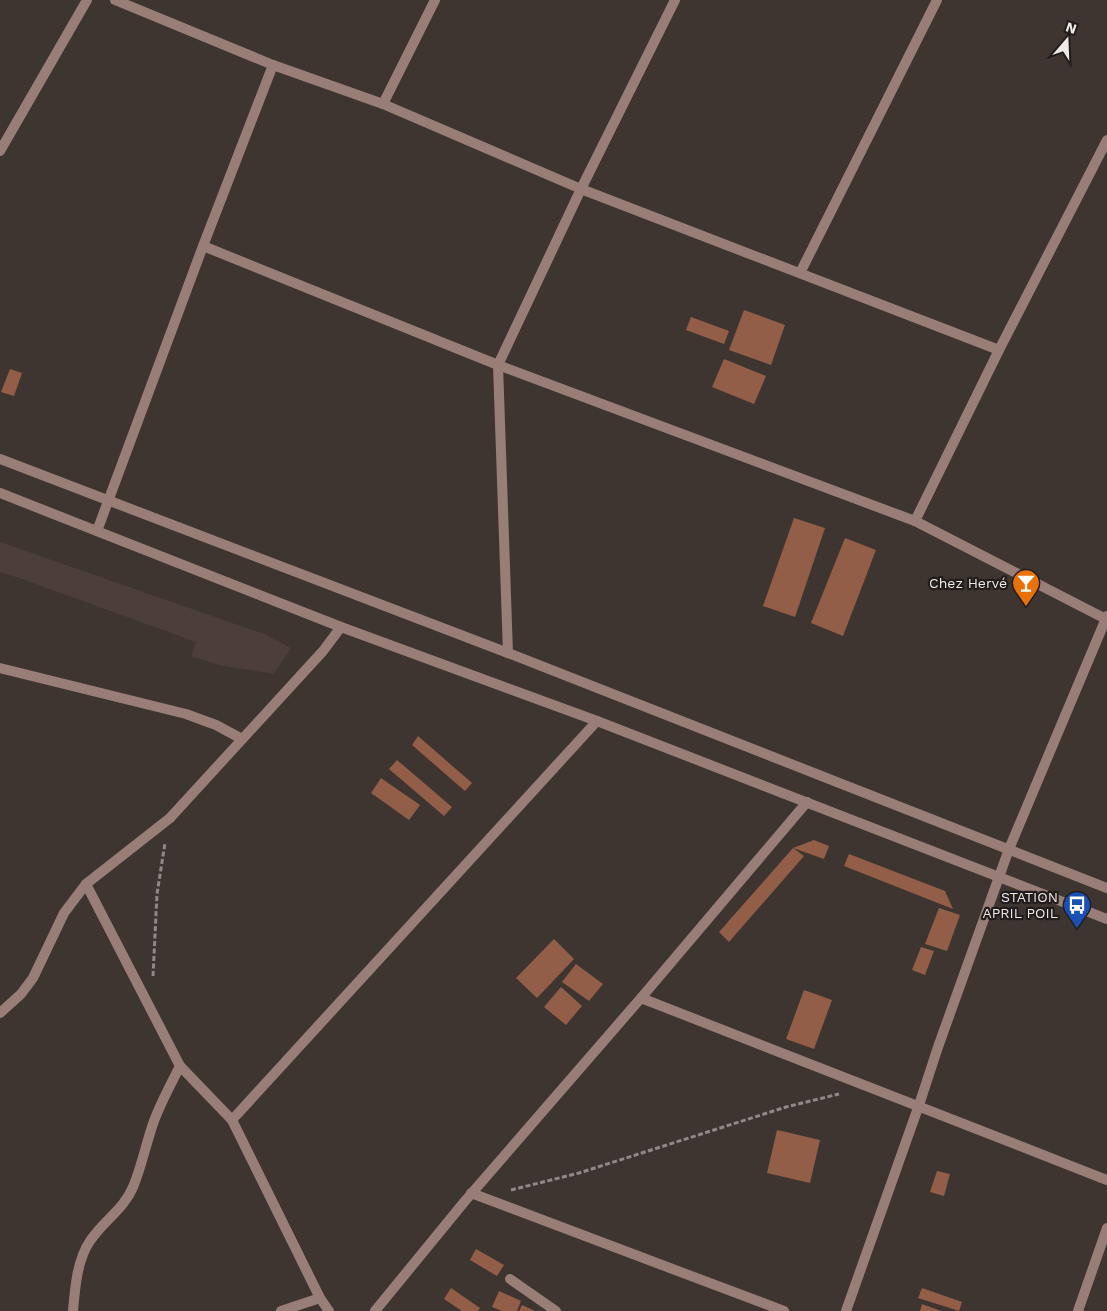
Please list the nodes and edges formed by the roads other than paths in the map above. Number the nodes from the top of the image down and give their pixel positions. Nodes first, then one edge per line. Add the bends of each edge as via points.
1 (87, 0) edge
2 (115, 0) edge
3 (436, 0) edge
4 (675, 0) edge
5 (937, 0) edge
6 (274, 65) junction
7 (383, 104) junction
8 (1107, 140) edge
9 (0, 152) edge
10 (581, 189) junction
11 (203, 246) junction
12 (800, 273) junction
13 (999, 350) junction
14 (498, 364) junction
15 (0, 459) edge
16 (0, 493) edge
17 (108, 501) junction
18 (915, 521) junction
19 (97, 531) junction
20 (1106, 618) edge
21 (341, 627) junction
22 (508, 653) junction
23 (0, 668) edge
24 (597, 721) junction
25 (242, 739) junction
26 (806, 802) junction
27 (1010, 849) junction
28 (1000, 877) junction
29 (86, 884) junction
30 (1107, 888) edge
31 (1107, 919) edge
32 (641, 998) junction
33 (0, 1013) edge
34 (180, 1066) junction
35 (919, 1105) junction
36 (232, 1120) junction
37 (1107, 1180) edge
38 (471, 1193) junction
39 (1107, 1228) edge
40 (510, 1279) dead end
41 (320, 1298) junction
42 (73, 1311) edge
43 (281, 1311) edge
44 (329, 1311) edge
45 (375, 1311) edge
46 (556, 1311) edge
47 (784, 1311) edge
48 (846, 1311) edge
49 (1078, 1311) edge

1 - 9 street
2 - 6 street
3 - 7 street
4 - 10 street
5 - 12 street
6 - 7 street
6 - 11 street
7 - 10 street
8 - 13 street
10 - 12 street
10 - 14 street
11 - 14 street
11 - 17 street
12 - 13 street
13 - 18 street
14 - 18 street
14 - 22 street
15 - 17 street
16 - 19 street
17 - 19 street
17 - 22 street
18 - 20 street
19 - 21 street
20 - 27 street
21 - 24 street
21 - 25 street
22 - 27 street
23 - 25 street via 186,714
24 - 26 street
24 - 36 street
25 - 29 street via 170,818
26 - 28 street
26 - 32 street
27 - 28 street
27 - 30 street
28 - 31 street
28 - 35 street
29 - 33 street via 64,912 33,978
29 - 34 street
32 - 35 street
32 - 38 street
34 - 36 street
34 - 42 street via 154,1122 133,1188 122,1206 90,1240 81,1260
35 - 37 street
35 - 48 street
36 - 41 street
38 - 45 street
38 - 47 street
39 - 49 street
40 - 46 street
41 - 43 street
41 - 44 street

